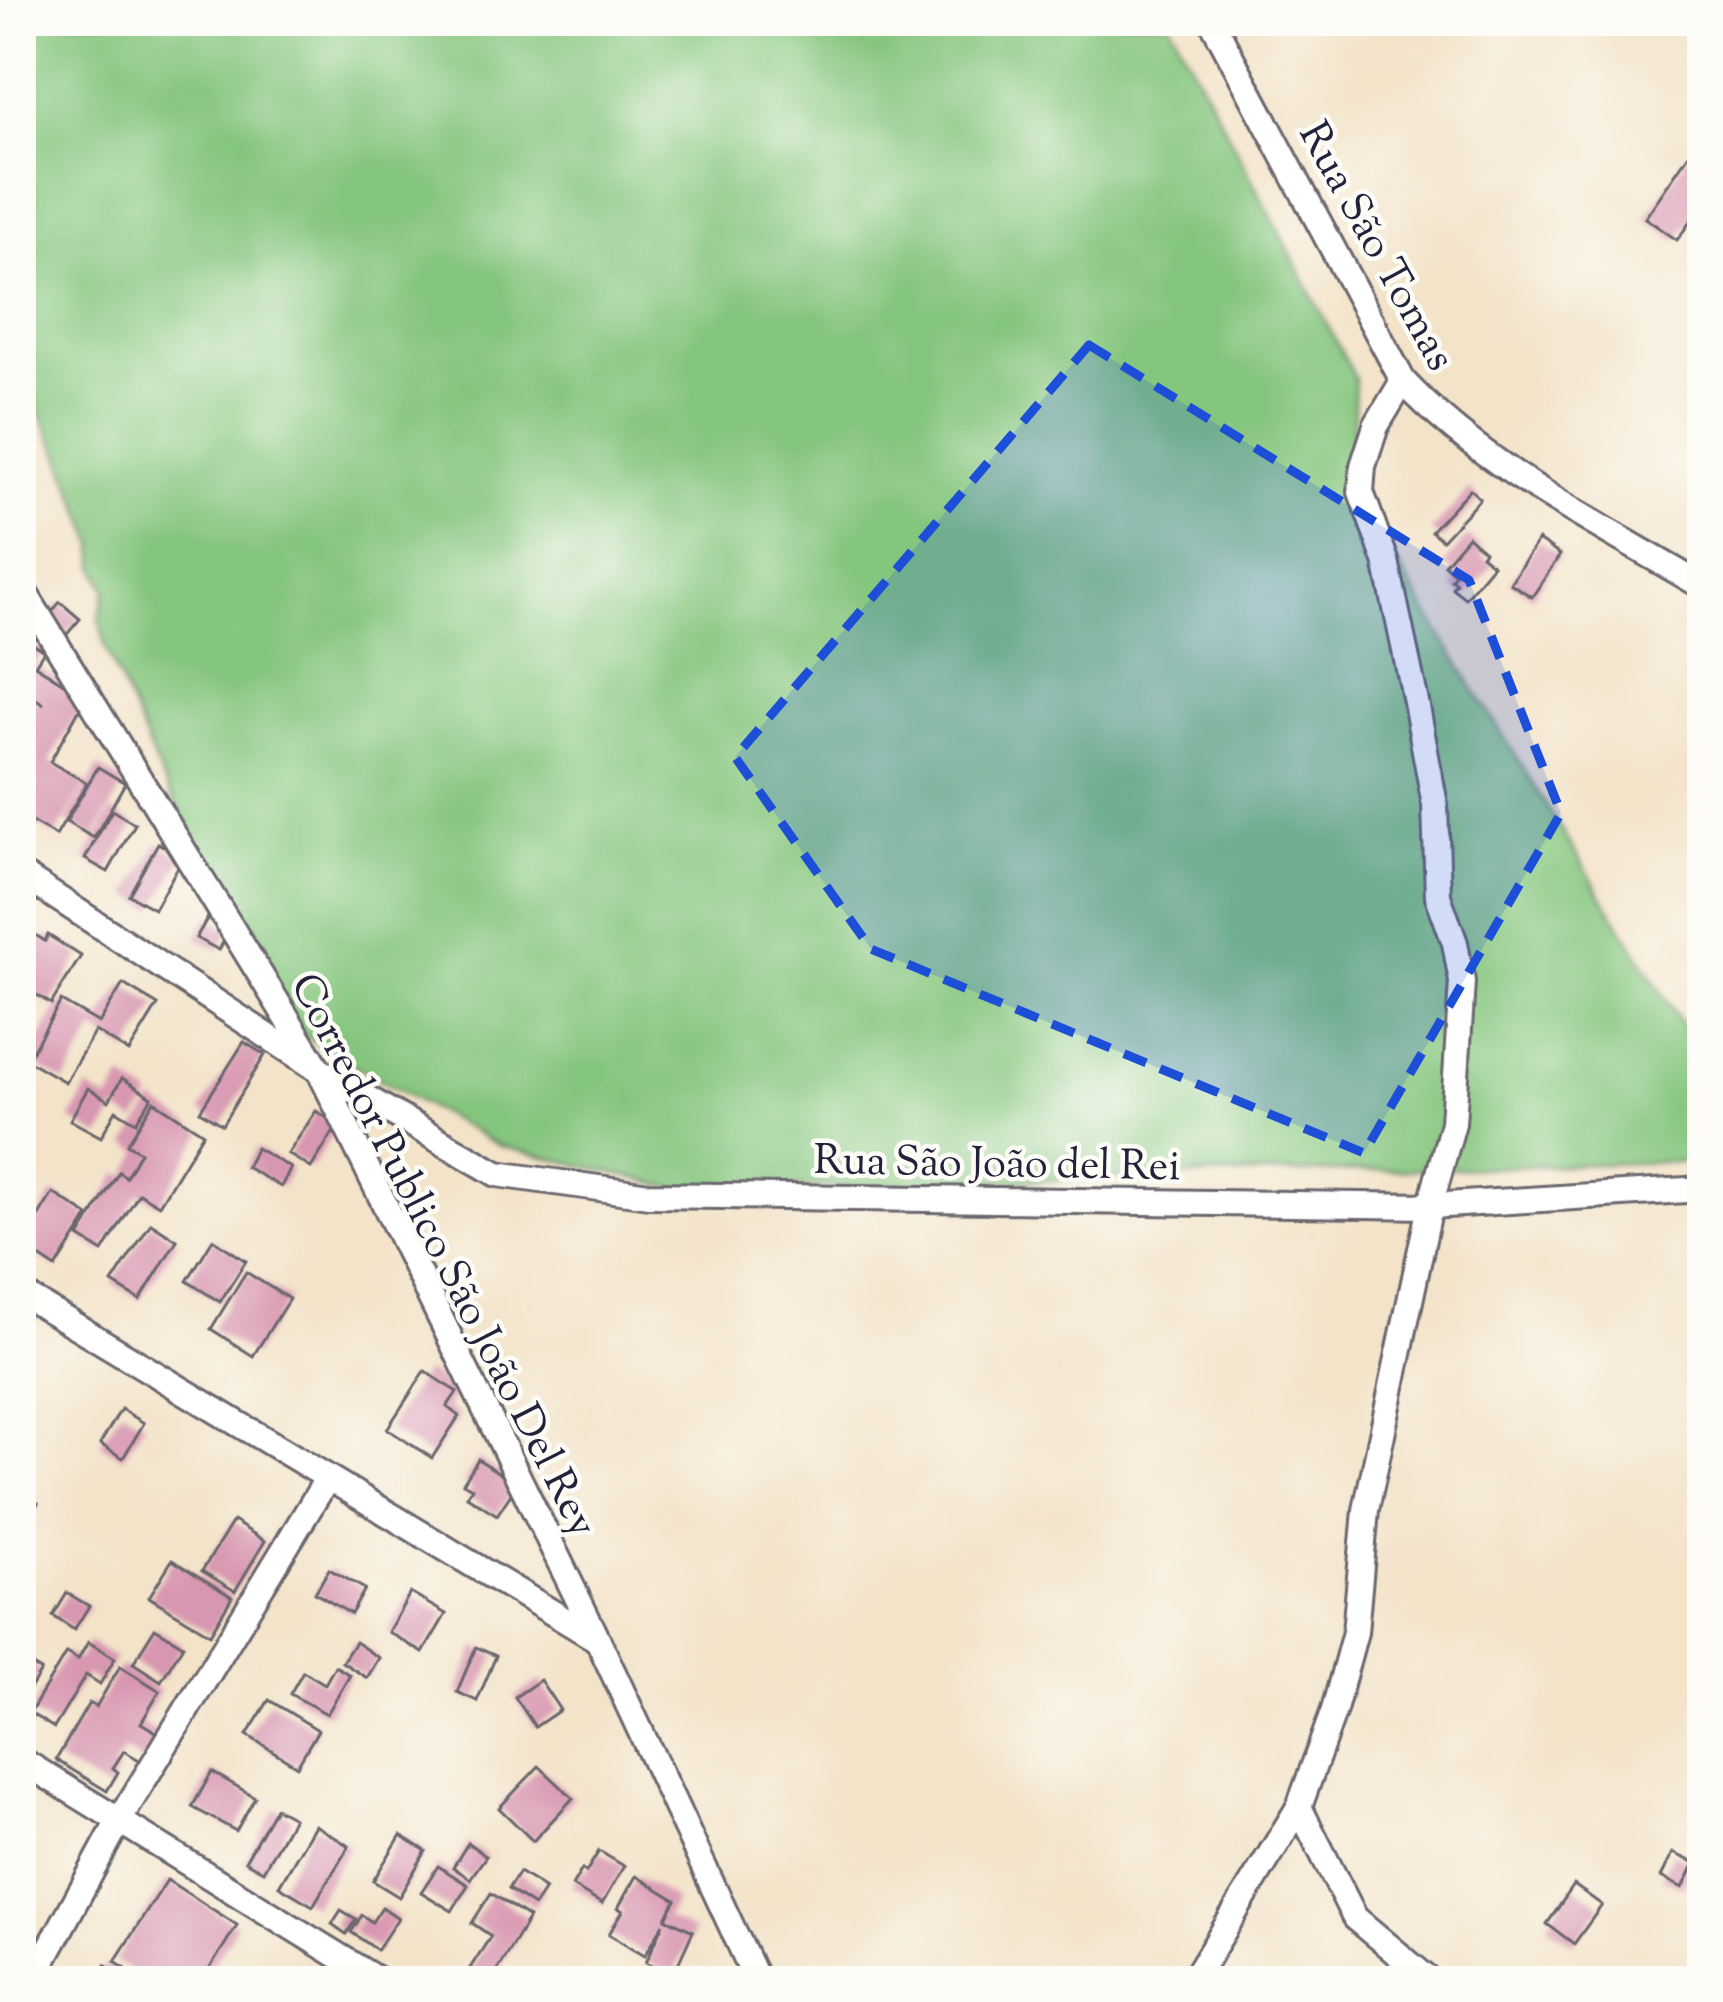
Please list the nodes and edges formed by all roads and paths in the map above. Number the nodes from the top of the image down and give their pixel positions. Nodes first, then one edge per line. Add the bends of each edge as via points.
1 (1212, 21) edge
2 (1403, 381) junction
3 (1702, 586) edge
4 (21, 587) edge
5 (21, 874) edge
6 (319, 1070) junction
7 (1702, 1189) edge
8 (1430, 1206) junction
9 (21, 1293) edge
10 (327, 1479) junction
11 (598, 1640) junction
12 (21, 1760) edge
13 (1299, 1807) junction
14 (120, 1819) junction
15 (32, 1981) edge
16 (379, 1981) edge
17 (757, 1981) edge
18 (1193, 1981) edge
19 (1430, 1981) edge

1 - 2 street, Rua São Tomas
2 - 3 street, Rua São Tomas via 1488,457
2 - 8 street via 1376,426 1361,493 1386,561 1417,707 1435,805 1438,896 1462,982 1453,1123
4 - 6 street, Corredor Publico São João Del Rey
5 - 6 street, Rua São João del Rei
6 - 8 street, Rua São João del Rei via 496,1174 649,1195
6 - 11 street, Corredor Publico São João Del Rey
7 - 8 street, Rua São João del Rei
8 - 13 street via 1366,1510 1355,1632
9 - 10 street
10 - 11 street
10 - 14 street
11 - 17 street, Corredor Publico São João Del Rey
12 - 14 street
13 - 18 street
13 - 19 street via 1355,1918
14 - 15 street
14 - 16 street

